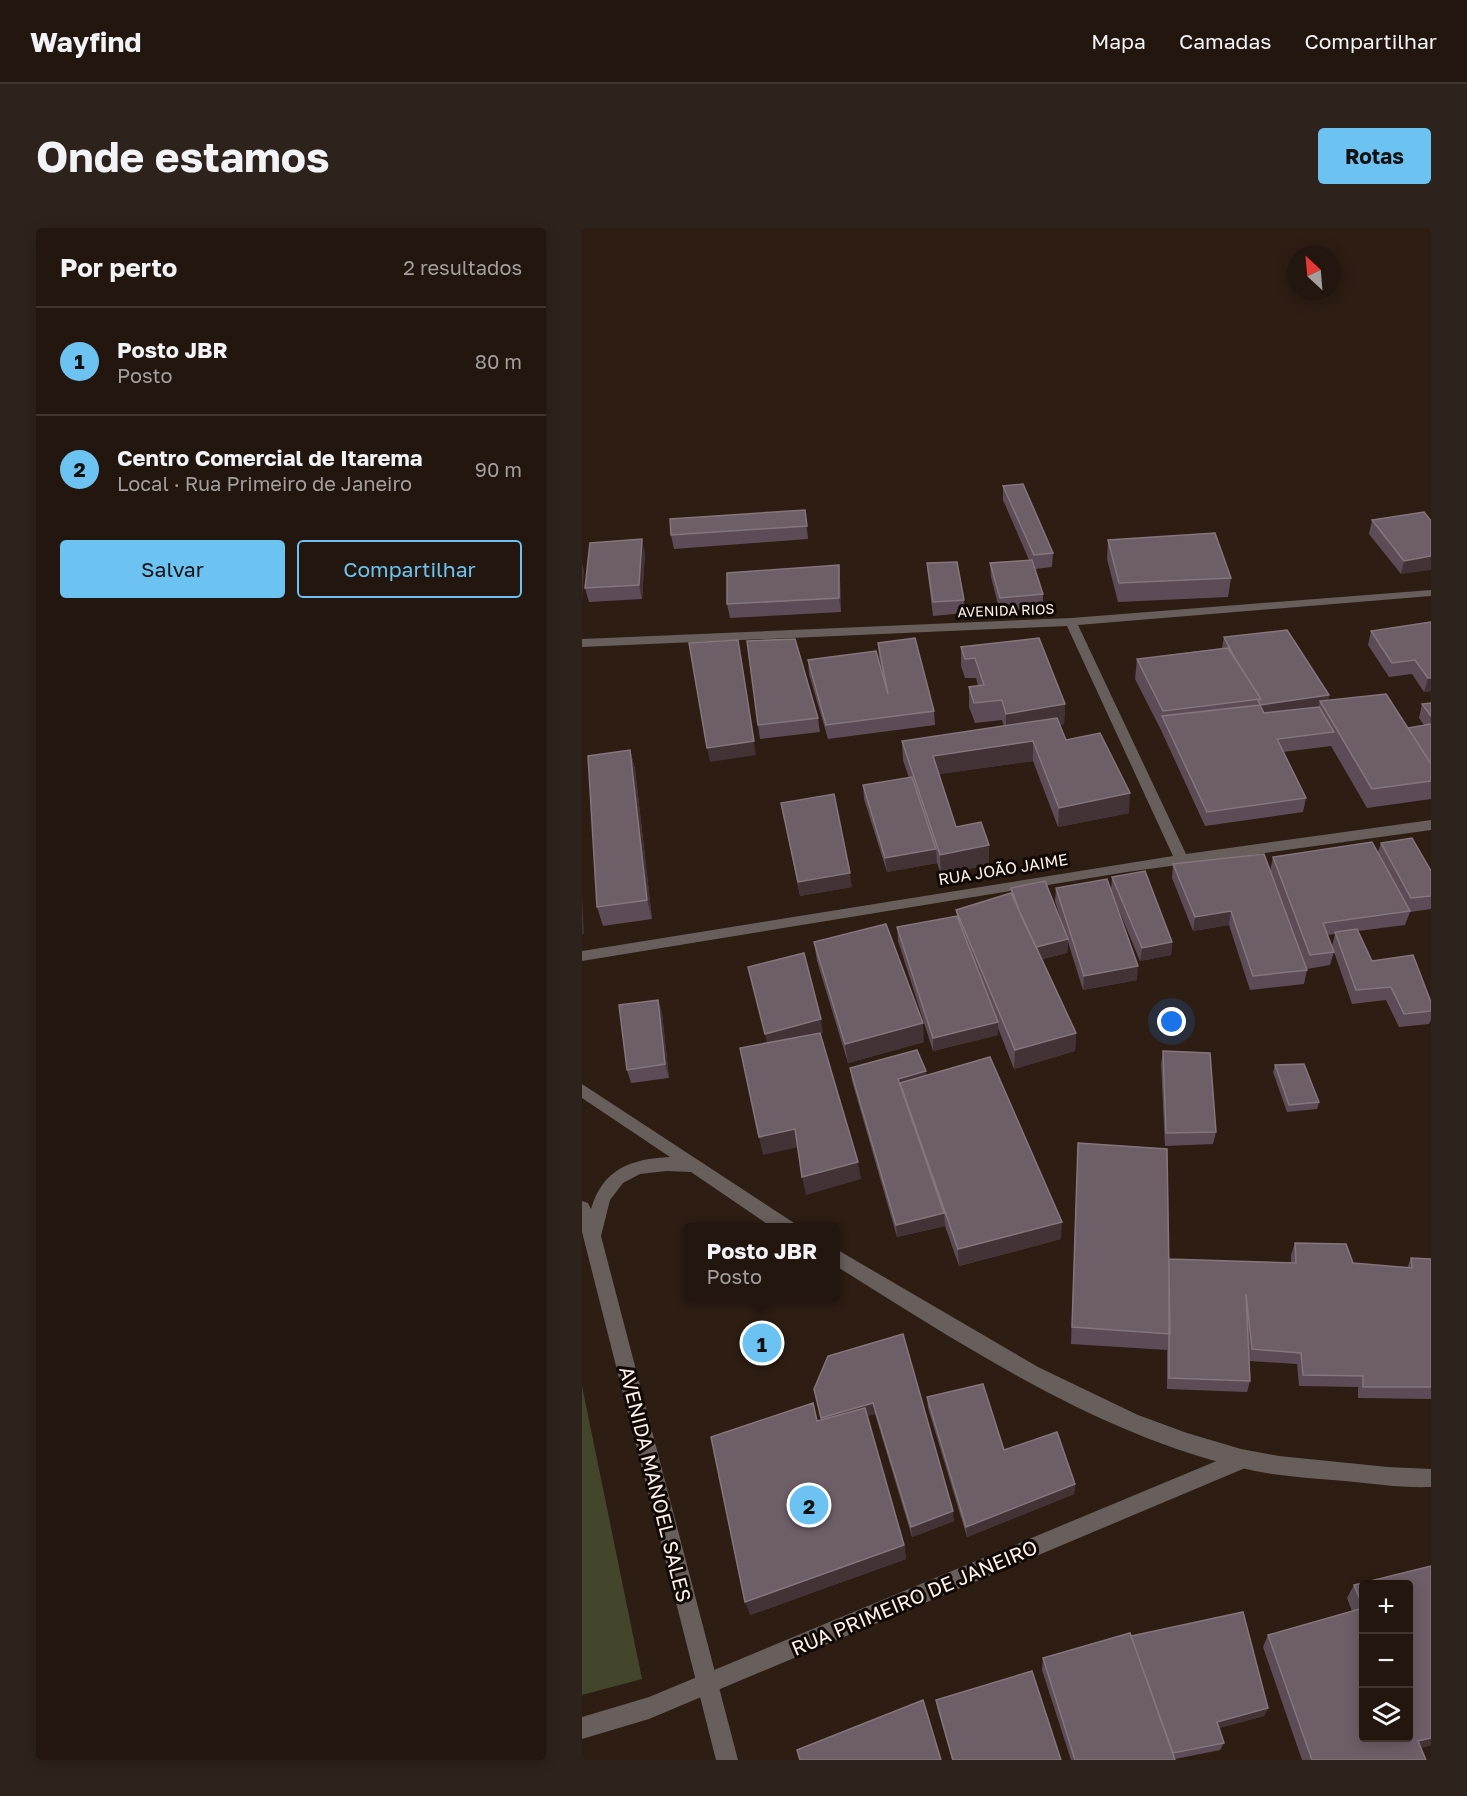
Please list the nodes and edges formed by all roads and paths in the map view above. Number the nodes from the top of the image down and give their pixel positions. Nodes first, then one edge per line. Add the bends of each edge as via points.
1 (1431, 593) edge
2 (1071, 622) junction
3 (582, 643) edge
4 (1431, 825) edge
5 (1181, 858) junction
6 (582, 956) edge
7 (582, 1090) edge
8 (695, 1165) junction
9 (582, 1208) edge
10 (782, 1223) edge
11 (592, 1236) junction
12 (840, 1259) edge
13 (1243, 1459) junction
14 (1431, 1478) edge
15 (707, 1684) junction
16 (582, 1728) edge
17 (727, 1760) edge

1 - 2 street, AVENIDA RIOS
2 - 3 street, AVENIDA RIOS
2 - 5 street
4 - 5 street, RUA JOÃO JAIME
5 - 6 street, RUA JOÃO JAIME
7 - 8 street
8 - 10 street
8 - 11 street via 658,1163 623,1173 602,1198
9 - 11 street, AVENIDA MANOEL SALES
11 - 15 street, AVENIDA MANOEL SALES
12 - 13 street via 998,1354 1112,1413
13 - 14 street
13 - 15 street, RUA PRIMEIRO DE JANEIRO
15 - 16 street, RUA PRIMEIRO DE JANEIRO via 649,1708
15 - 17 street, AVENIDA MANOEL SALES

